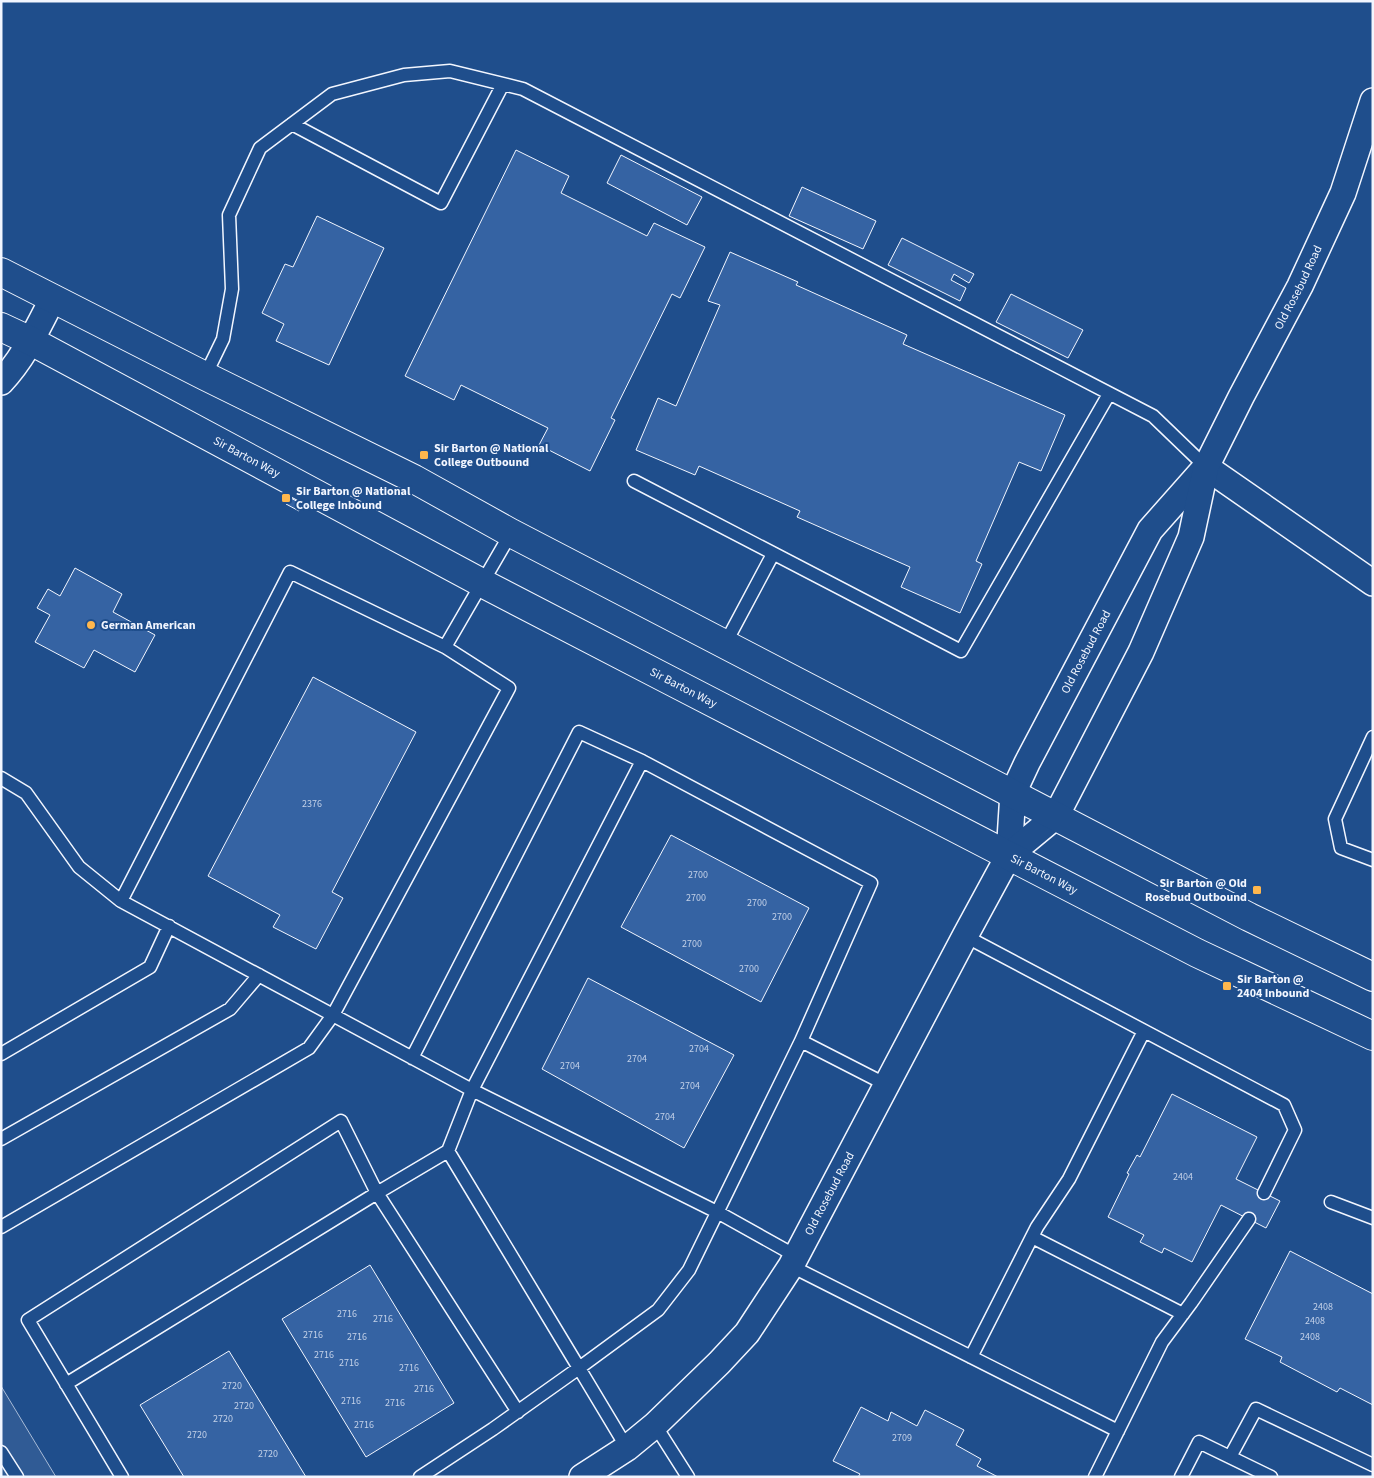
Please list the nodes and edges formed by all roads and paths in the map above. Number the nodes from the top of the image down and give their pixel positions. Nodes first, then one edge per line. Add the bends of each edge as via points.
1 (503, 84) junction
2 (1373, 102) edge
3 (292, 124) junction
4 (1, 272) edge
5 (54, 298) junction
6 (1, 327) edge
7 (31, 341) junction
8 (205, 376) junction
9 (1, 382) edge
10 (1108, 394) junction
11 (1206, 467) junction
12 (634, 481) dead end
13 (511, 533) junction
14 (773, 554) junction
15 (482, 582) junction
16 (1373, 583) edge
17 (725, 644) junction
18 (445, 647) junction
19 (1373, 737) edge
20 (642, 761) junction
21 (1, 778) edge
22 (1013, 793) junction
23 (1056, 816) junction
24 (1009, 855) junction
25 (1373, 860) edge
26 (122, 901) junction
27 (168, 926) junction
28 (965, 936) junction
29 (259, 975) junction
30 (1373, 977) edge
31 (333, 1015) junction
32 (1144, 1031) junction
33 (1373, 1036) edge
34 (801, 1041) junction
35 (1, 1054) edge
36 (412, 1058) junction
37 (887, 1085) junction
38 (472, 1090) junction
39 (1, 1139) edge
40 (448, 1151) junction
41 (378, 1193) junction
42 (1264, 1193) dead end
43 (1331, 1202) dead end
44 (719, 1213) junction
45 (1373, 1218) edge
46 (1249, 1219) dead end
47 (1, 1227) edge
48 (1032, 1237) junction
49 (794, 1261) junction
50 (1183, 1314) junction
51 (972, 1357) junction
52 (580, 1368) junction
53 (66, 1384) junction
54 (518, 1412) junction
55 (656, 1424) junction
56 (1118, 1431) junction
57 (627, 1448) junction
58 (1, 1452) edge
59 (1230, 1457) junction
60 (1373, 1465) edge
61 (16, 1477) edge
62 (122, 1477) edge
63 (420, 1477) edge
64 (582, 1477) edge
65 (688, 1477) edge
66 (1095, 1477) edge
67 (1180, 1477) edge
68 (1271, 1477) edge

1 - 3 lane via 450,71 404,75 332,94
1 - 3 lane via 441,203
1 - 10 lane via 522,89
2 - 11 street, Old Rosebud Road via 1343,193 1300,286
3 - 8 lane via 260,148 229,215 232,289 223,340
4 - 5 main road
5 - 7 street
5 - 8 main road
6 - 7 main road, Sir Barton Way
7 - 9 street
7 - 15 main road, Sir Barton Way
8 - 13 main road via 414,479
10 - 11 lane via 1153,416
10 - 14 lane via 961,651
11 - 16 street
11 - 22 street, Old Rosebud Road via 1150,530
11 - 23 street, Old Rosebud Road via 1191,537 1141,652
12 - 14 lane
13 - 15 lane
13 - 17 main road
14 - 17 lane
15 - 18 lane
15 - 24 main road, Sir Barton Way
17 - 22 main road
18 - 26 lane via 290,572
18 - 31 lane via 510,688
19 - 25 lane via 1335,819 1341,848
20 - 34 lane via 871,883
20 - 36 lane via 579,732
20 - 38 lane
21 - 26 lane via 26,793 79,867
22 - 23 main road
22 - 24 street, Old Rosebud Road
23 - 24 street, Old Rosebud Road
23 - 30 main road
24 - 28 street, Old Rosebud Road
24 - 33 main road, Sir Barton Way via 1197,953
26 - 27 lane
27 - 29 lane
27 - 35 lane via 150,966
28 - 32 lane
28 - 37 street, Old Rosebud Road
29 - 31 lane
29 - 39 lane via 230,1009
31 - 36 lane
31 - 47 lane via 309,1048
32 - 42 lane via 1284,1105 1295,1130
32 - 48 lane via 1069,1179
34 - 37 lane
34 - 44 lane
36 - 38 lane
37 - 49 street, Old Rosebud Road
38 - 40 lane
38 - 44 lane
40 - 41 lane
40 - 52 lane
41 - 53 lane
41 - 53 lane via 341,1121 28,1320
41 - 54 lane
43 - 45 lane
44 - 49 lane
44 - 52 lane via 690,1270 658,1310
46 - 50 lane
48 - 50 lane
48 - 51 lane
49 - 51 lane
49 - 55 street, Old Rosebud Road via 747,1333
50 - 56 lane via 1162,1342
51 - 56 lane
52 - 54 lane
52 - 57 lane
53 - 62 lane
54 - 63 lane
55 - 57 street, Old Rosebud Road
55 - 65 lane
56 - 66 lane
57 - 64 street, Old Rosebud Road
58 - 61 lane
59 - 60 lane via 1256,1409
59 - 67 lane via 1199,1442
59 - 68 lane

